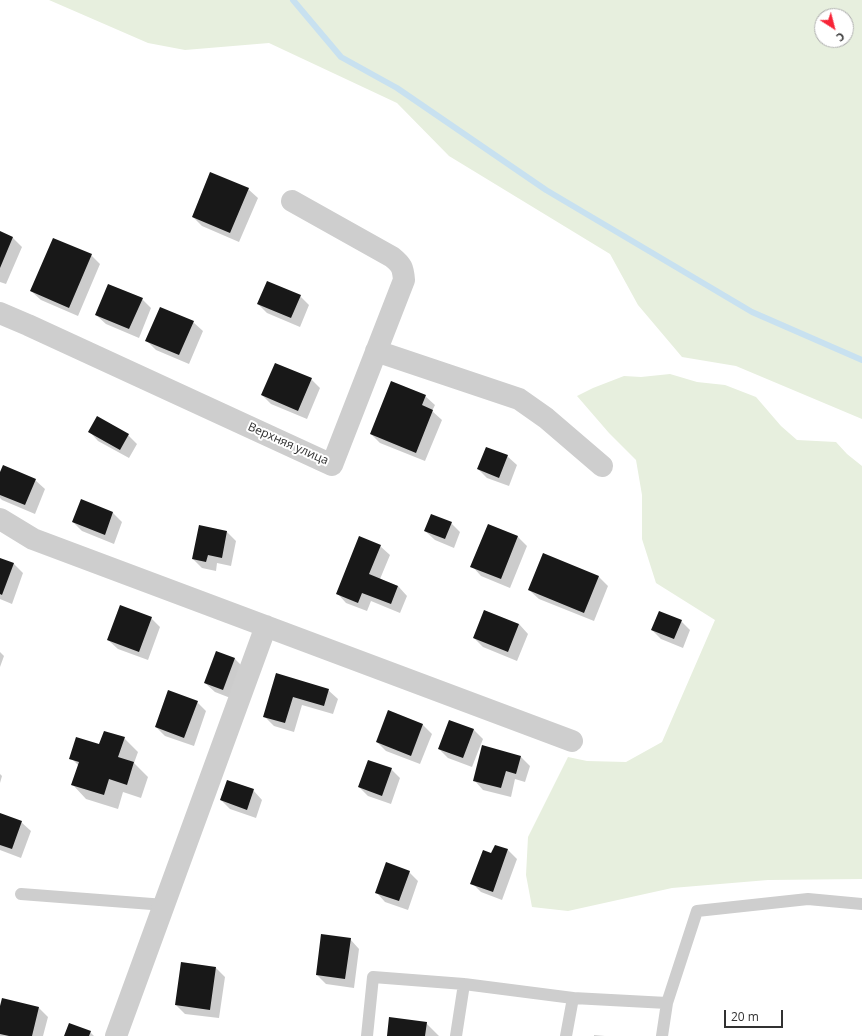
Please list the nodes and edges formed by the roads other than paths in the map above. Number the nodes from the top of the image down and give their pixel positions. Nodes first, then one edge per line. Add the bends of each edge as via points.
1 (292, 201) dead end
2 (0, 313) edge
3 (376, 351) junction
4 (602, 466) dead end
5 (0, 519) edge
6 (266, 626) junction
7 (572, 741) dead end
8 (21, 894) dead end
9 (862, 904) edge
10 (165, 906) junction
11 (464, 984) junction
12 (572, 998) junction
13 (667, 1003) junction
14 (116, 1036) edge
15 (367, 1036) edge
16 (456, 1036) edge
17 (566, 1036) edge
18 (662, 1036) edge

1 - 3 street, Верхняя улица via 392,257 403,270 404,280
2 - 3 street, Верхняя улица via 332,465
3 - 4 street via 519,400 546,418
5 - 6 street via 33,539
6 - 7 street
6 - 10 street
8 - 10 lane
9 - 13 lane via 808,898 697,911
10 - 14 street
11 - 12 lane
11 - 15 lane via 373,977
11 - 16 lane
12 - 13 lane
12 - 17 lane
13 - 18 lane

